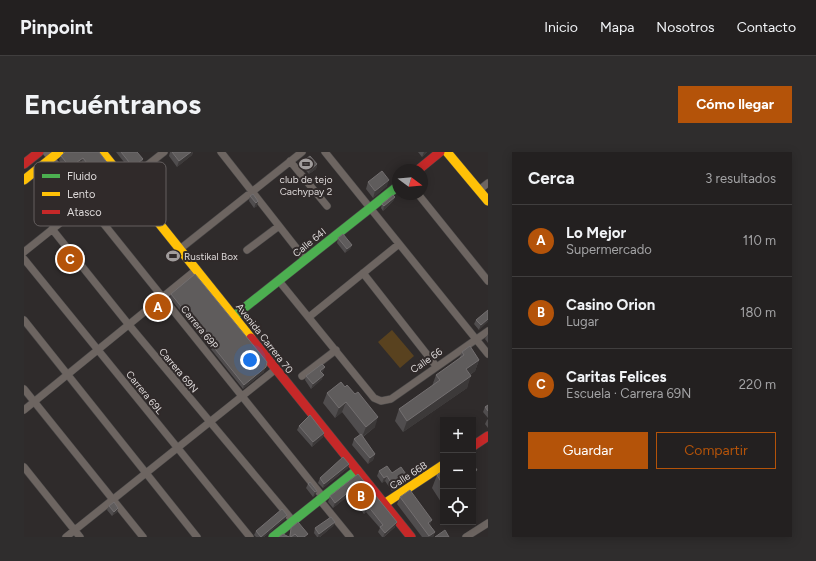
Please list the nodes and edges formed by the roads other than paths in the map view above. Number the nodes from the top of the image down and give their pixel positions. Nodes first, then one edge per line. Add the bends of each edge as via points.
1 (39, 152) edge
2 (59, 152) edge
3 (102, 152) edge
4 (164, 152) edge
5 (221, 152) edge
6 (302, 152) edge
7 (325, 152) edge
8 (440, 152) edge
9 (447, 152) edge
10 (49, 155) edge
11 (290, 161) junction
12 (110, 162) edge
13 (149, 162) edge
14 (24, 164) edge
15 (425, 164) edge
16 (34, 170) edge
17 (24, 180) edge
18 (488, 183) edge
19 (479, 190) junction
20 (392, 191) edge
21 (253, 192) junction
22 (423, 200) edge
23 (488, 201) edge
24 (327, 206) dead end
25 (370, 208) junction
26 (56, 226) edge
27 (106, 226) edge
28 (161, 226) edge
29 (279, 226) junction
30 (52, 229) junction
31 (399, 244) junction
32 (180, 249) junction
33 (247, 250) dead end
34 (24, 252) edge
35 (24, 259) edge
36 (305, 260) junction
37 (197, 270) junction
38 (363, 274) junction
39 (278, 281) junction
40 (488, 281) edge
41 (164, 297) junction
42 (234, 316) junction
43 (309, 317) junction
44 (24, 320) edge
45 (129, 325) junction
46 (488, 331) edge
47 (476, 339) junction
48 (98, 350) junction
49 (336, 350) junction
50 (488, 354) edge
51 (436, 366) junction
52 (276, 369) junction
53 (68, 375) junction
54 (302, 376) dead end
55 (24, 389) edge
56 (243, 395) junction
57 (34, 402) junction
58 (24, 410) edge
59 (210, 422) junction
60 (488, 436) edge
61 (476, 444) edge
62 (178, 448) junction
63 (24, 467) edge
64 (440, 467) edge
65 (357, 470) junction
66 (146, 473) junction
67 (321, 498) junction
68 (113, 500) junction
69 (384, 504) junction
70 (293, 521) junction
71 (488, 523) edge
72 (74, 530) junction
73 (283, 534) edge
74 (66, 537) edge
75 (80, 537) edge
76 (143, 537) edge
77 (197, 537) edge
78 (250, 537) edge
79 (273, 537) edge
80 (350, 537) edge
81 (411, 537) edge
82 (466, 537) edge

1 - 14 street
2 - 10 street
3 - 12 street, Avenida Carrera 70
4 - 13 street
5 - 21 street
6 - 11 street
7 - 25 street
8 - 15 street
9 - 19 street
11 - 21 street
11 - 24 street
16 - 17 street
18 - 19 street
19 - 23 street
20 - 25 street, Calle 64I
21 - 29 street
21 - 32 street
22 - 40 street
25 - 31 street
25 - 36 street, Calle 64I
26 - 30 street
27 - 41 street, Carrera 69P
28 - 32 street, Avenida Carrera 70
29 - 33 street
29 - 36 street
30 - 34 street
30 - 45 street, Carrera 69N
31 - 38 street
31 - 47 street
32 - 37 street, Avenida Carrera 70
35 - 48 street, Carrera 69L
36 - 39 street, Calle 64I
37 - 41 street
37 - 42 street, Avenida Carrera 70
38 - 43 street
38 - 51 street
39 - 42 street, Calle 64I
39 - 43 street
41 - 45 street
41 - 56 street, Carrera 69P
42 - 52 street, Avenida Carrera 70
43 - 49 street
44 - 53 street
45 - 48 street
45 - 59 street, Carrera 69N
46 - 47 street, Calle 66
47 - 50 street
47 - 51 street, Calle 66
48 - 53 street
48 - 62 street, Carrera 69L
49 - 51 street, Calle 66 via 374,398 381,401 391,399
49 - 54 street
52 - 56 street
52 - 65 street, Avenida Carrera 70
53 - 57 street
53 - 66 street
55 - 57 street
56 - 59 street
56 - 67 street, Carrera 69P
57 - 58 street
57 - 68 street
59 - 62 street
59 - 70 street, Carrera 69N
60 - 61 street
62 - 66 street
62 - 78 street, Carrera 69L
63 - 72 street
64 - 69 street, Calle 66B
65 - 67 street
65 - 69 street, Avenida Carrera 70
66 - 68 street
66 - 77 street
67 - 70 street
67 - 80 street, Carrera 69P
68 - 72 street
68 - 76 street
69 - 81 street, Avenida Carrera 70
70 - 73 street
71 - 82 street
72 - 74 street
72 - 75 street
73 - 79 street

